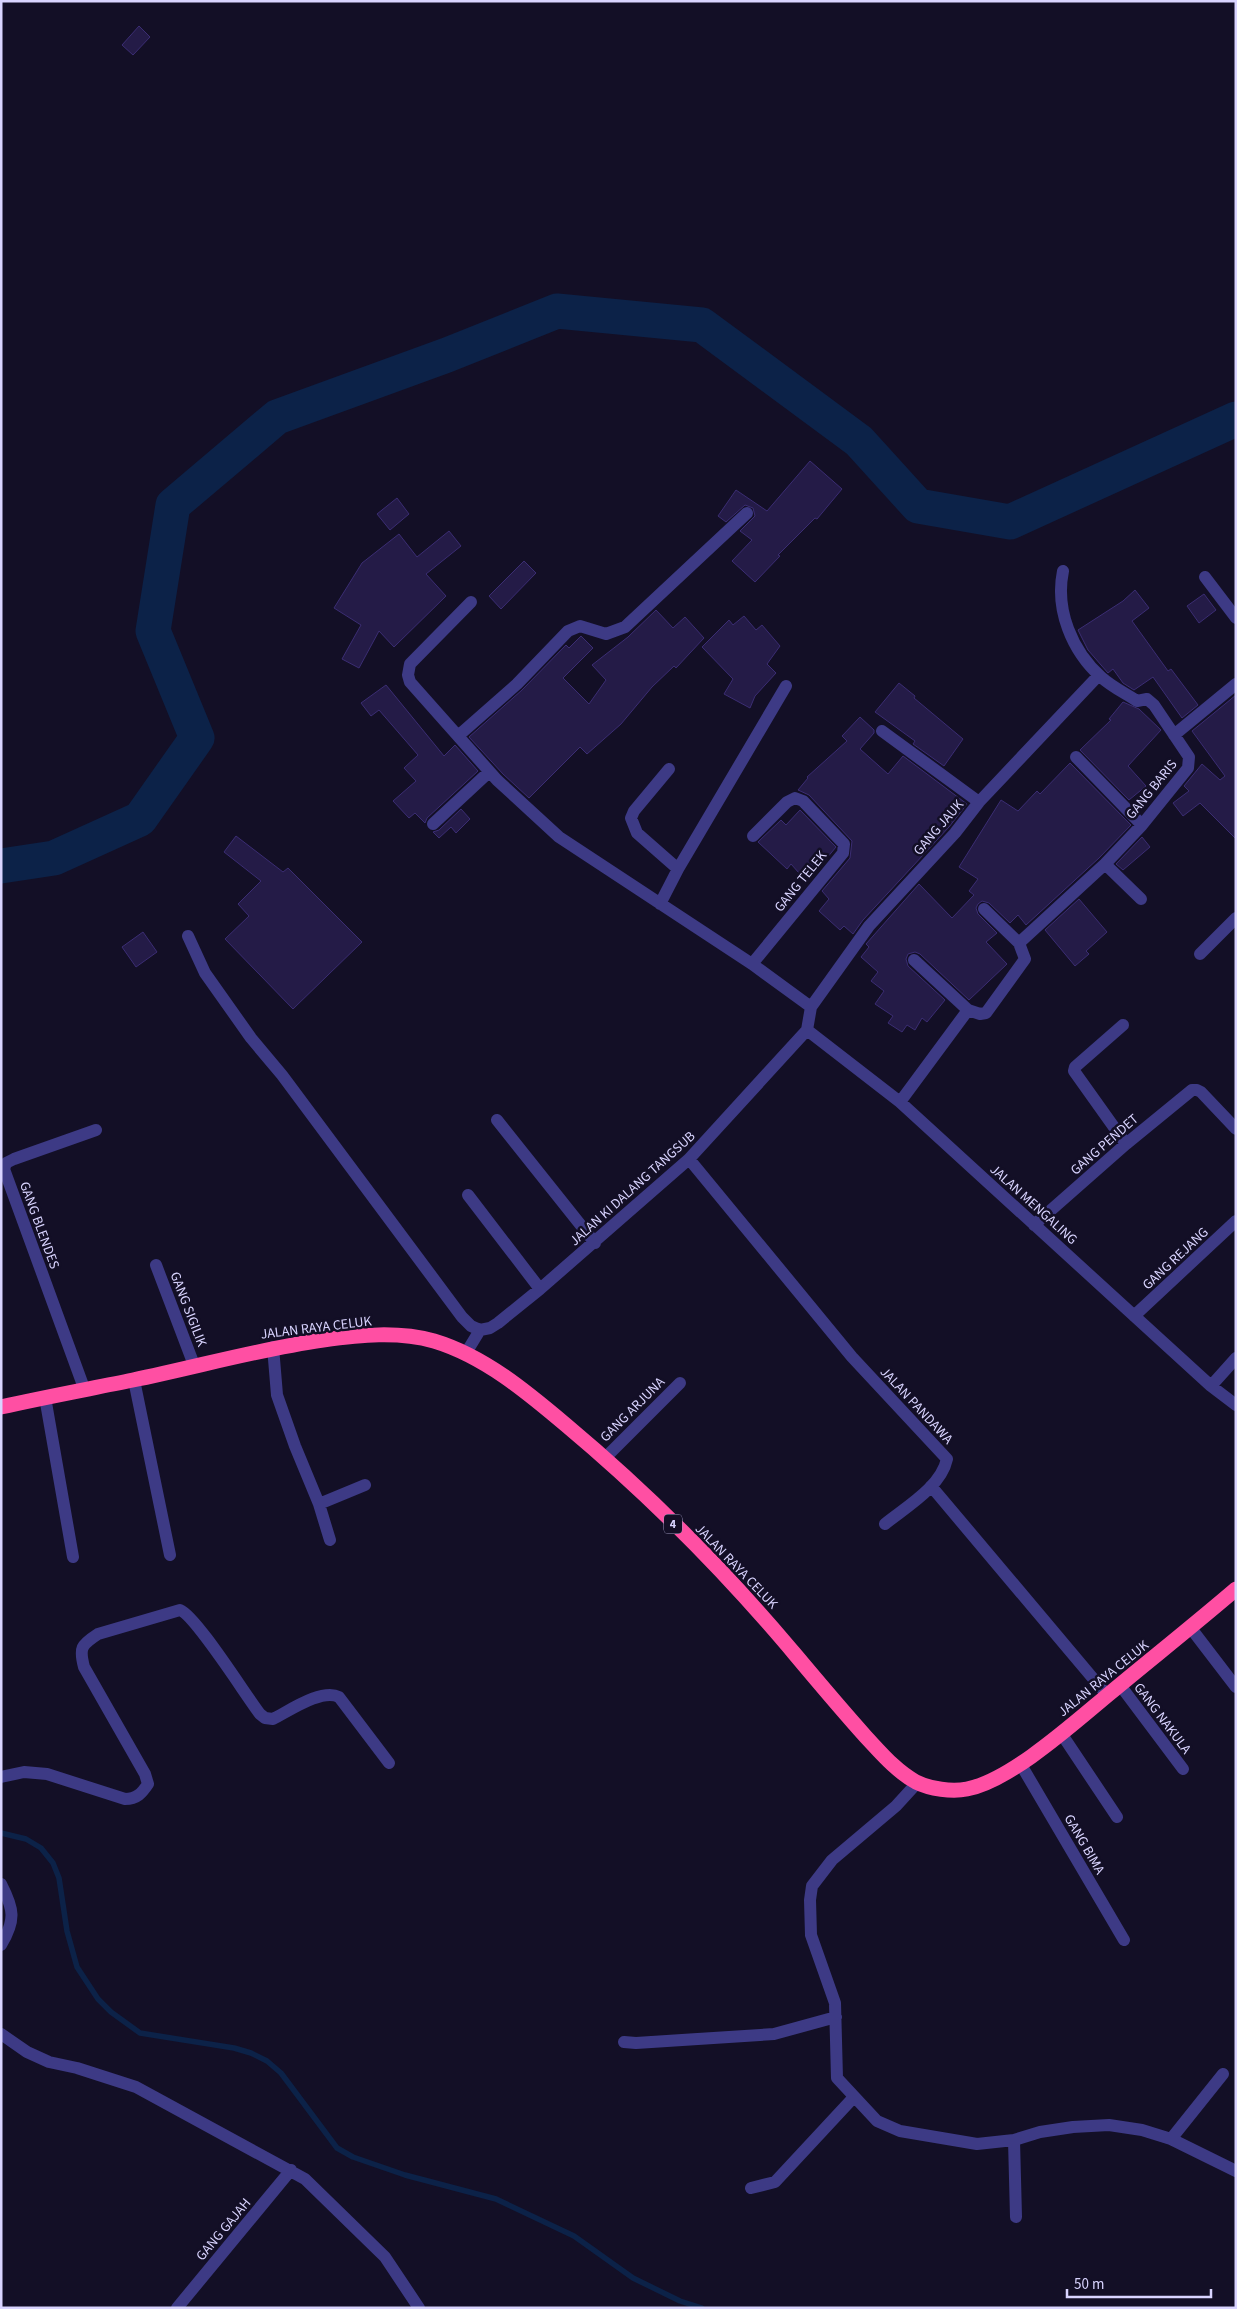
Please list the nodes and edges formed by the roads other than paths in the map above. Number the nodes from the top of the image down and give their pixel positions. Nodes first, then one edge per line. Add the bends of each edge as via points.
1 (747, 514) dead end
2 (1063, 571) dead end
3 (1205, 577) dead end
4 (471, 602) dead end
5 (1236, 618) edge
6 (1099, 675) junction
7 (1236, 684) edge
8 (786, 686) dead end
9 (882, 731) dead end
10 (1174, 735) junction
11 (458, 736) junction
12 (1076, 757) dead end
13 (669, 769) dead end
14 (489, 772) junction
15 (979, 802) junction
16 (432, 824) dead end
17 (1142, 825) junction
18 (754, 836) dead end
19 (1105, 864) junction
20 (678, 869) junction
21 (1141, 899) dead end
22 (660, 904) junction
23 (984, 909) dead end
24 (1236, 918) edge
25 (188, 936) dead end
26 (1019, 943) junction
27 (1200, 954) dead end
28 (914, 960) dead end
29 (752, 964) junction
30 (811, 1007) junction
31 (968, 1010) junction
32 (1124, 1025) dead end
33 (807, 1030) junction
34 (900, 1102) junction
35 (497, 1120) dead end
36 (1236, 1129) edge
37 (96, 1130) dead end
38 (1126, 1144) junction
39 (689, 1160) junction
40 (468, 1196) dead end
41 (1236, 1221) edge
42 (1034, 1225) junction
43 (596, 1243) junction
44 (156, 1265) dead end
45 (540, 1289) junction
46 (1134, 1316) junction
47 (480, 1330) junction
48 (273, 1347) junction
49 (466, 1353) junction
50 (1236, 1358) edge
51 (194, 1364) junction
52 (134, 1380) junction
53 (680, 1383) dead end
54 (1210, 1386) junction
55 (84, 1388) junction
56 (45, 1397) junction
57 (1236, 1405) edge
58 (1, 1407) edge
59 (605, 1458) junction
60 (366, 1485) dead end
61 (931, 1486) junction
62 (319, 1504) junction
63 (885, 1524) dead end
64 (330, 1540) dead end
65 (170, 1555) dead end
66 (73, 1557) dead end
67 (1236, 1589) edge
68 (1190, 1628) junction
69 (1120, 1685) junction
70 (1236, 1686) edge
71 (1107, 1695) junction
72 (1061, 1733) junction
73 (389, 1763) dead end
74 (1020, 1763) junction
75 (1182, 1769) dead end
76 (1, 1777) edge
77 (917, 1782) junction
78 (1117, 1817) dead end
79 (1, 1884) edge
80 (1124, 1940) dead end
81 (1, 1945) edge
82 (836, 2017) junction
83 (4, 2040) edge
84 (624, 2042) dead end
85 (1223, 2074) dead end
86 (854, 2097) junction
87 (1171, 2139) junction
88 (1014, 2140) junction
89 (291, 2170) junction
90 (1236, 2171) edge
91 (752, 2188) dead end
92 (1016, 2218) dead end
93 (178, 2308) edge
94 (419, 2308) edge

1 - 11 street via 625,627 606,634 580,626 568,631 517,684
2 - 6 street, GANG BARIS via 1060,602 1068,630
3 - 5 street
4 - 11 street via 410,664 408,675 410,682
6 - 10 street, GANG BARIS via 1137,701 1147,699
6 - 15 street, GANG JAUK
7 - 10 street
8 - 20 street
9 - 15 street
10 - 17 street, GANG BARIS via 1190,763
11 - 14 street
12 - 17 street
13 - 20 street via 631,818 636,833
14 - 16 street
14 - 22 street via 559,837
15 - 30 street, GANG JAUK via 955,833 869,926
17 - 19 street, GANG BARIS
18 - 29 street, GANG TELEK via 787,802 795,798 803,801 844,844 843,853
19 - 21 street
19 - 26 street, GANG BARIS
20 - 22 street
22 - 29 street
23 - 26 street
24 - 27 street
25 - 47 street via 205,973 251,1038 462,1318
26 - 31 street via 1024,963 989,1010 980,1014
28 - 31 street
29 - 30 street
30 - 33 street
31 - 34 street
32 - 38 street via 1074,1071
33 - 34 street, JALAN MENGALING
33 - 39 street, JALAN KI DALANG TANGSUB
34 - 42 street, JALAN MENGALING
35 - 43 street
36 - 38 street, GANG PENDET via 1196,1089
37 - 55 street, GANG BLENDES via 14,1158 4,1169
38 - 42 street, GANG PENDET
39 - 43 street, JALAN KI DALANG TANGSUB
39 - 61 street, JALAN PANDAWA via 852,1357 946,1457 944,1470
40 - 45 street
41 - 46 street, GANG REJANG
42 - 46 street, JALAN MENGALING
43 - 45 street, JALAN KI DALANG TANGSUB
44 - 51 street, GANG SIGILIK
45 - 47 street, JALAN KI DALANG TANGSUB via 498,1323
46 - 54 street, JALAN MENGALING
47 - 49 street
48 - 49 highway, JALAN RAYA CELUK / 4 via 360,1335 405,1336 434,1341
48 - 51 highway, JALAN RAYA CELUK / 4
48 - 62 street via 277,1395
49 - 59 highway, JALAN RAYA CELUK / 4 via 534,1398
50 - 54 street
51 - 52 highway, JALAN RAYA CELUK / 4
52 - 55 highway, JALAN RAYA CELUK / 4
52 - 65 street
53 - 59 street, GANG ARJUNA
54 - 57 street, JALAN MENGALING
55 - 56 highway, JALAN RAYA CELUK / 4
56 - 58 highway, JALAN RAYA CELUK / 4
56 - 66 street
59 - 77 highway, JALAN RAYA CELUK / 4 via 758,1610 889,1762
60 - 62 street
61 - 63 street
61 - 71 street
62 - 64 street
67 - 68 highway, JALAN RAYA CELUK / 4
68 - 69 highway, JALAN RAYA CELUK / 4
68 - 70 street
69 - 71 highway, JALAN RAYA CELUK / 4
69 - 75 street, GANG NAKULA
71 - 72 highway, JALAN RAYA CELUK / 4
72 - 74 highway, JALAN RAYA CELUK / 4
72 - 78 street
73 - 76 street via 339,1697 333,1694 324,1694 273,1719 265,1718 197,1626 180,1610 98,1634 82,1647 84,1667 145,1774 148,1784 141,1793 126,1799 47,1774 24,1772
74 - 77 highway, JALAN RAYA CELUK / 4 via 988,1784 963,1790 938,1789
74 - 80 street, GANG BIMA
77 - 82 street via 896,1806 832,1860 812,1886 811,1934
79 - 81 street via 12,1913 11,1928
82 - 84 street via 774,2034
82 - 86 street via 837,2078
83 - 89 street via 49,2062 136,2087
85 - 87 street
86 - 88 street via 877,2121 900,2131 977,2144
86 - 91 street via 775,2182
87 - 88 street via 1109,2125 1040,2132
87 - 90 street
88 - 92 street
89 - 93 street, GANG GAJAH
89 - 94 street via 305,2178 385,2257

